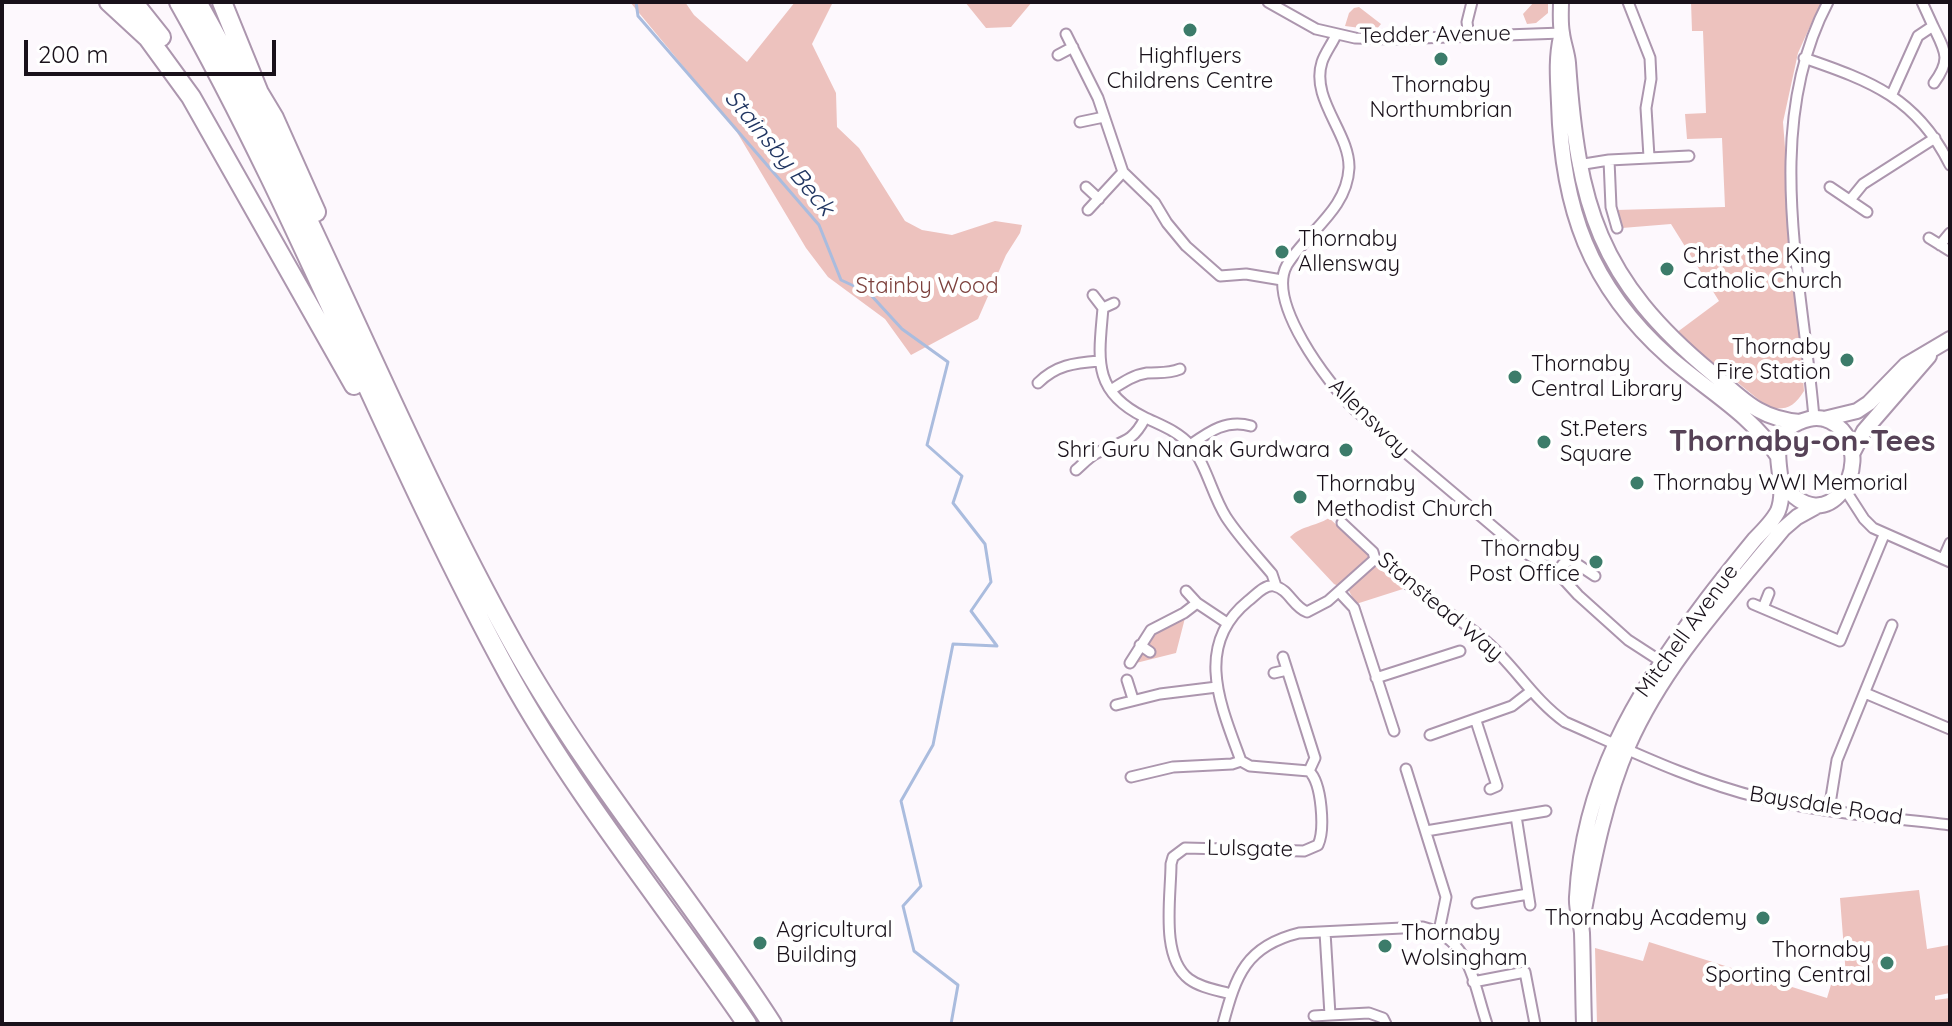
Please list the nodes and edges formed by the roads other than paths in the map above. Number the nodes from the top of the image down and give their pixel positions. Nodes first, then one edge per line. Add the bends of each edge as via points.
1 (109, 2) edge
2 (133, 2) edge
3 (179, 2) edge
4 (197, 2) edge
5 (223, 2) edge
6 (1268, 2) edge
7 (1472, 2) edge
8 (1561, 2) edge
9 (1628, 2) edge
10 (1828, 2) edge
11 (1922, 2) edge
12 (1933, 26) junction
13 (1562, 33) junction
14 (1066, 34) dead end
15 (1336, 35) junction
16 (1469, 37) junction
17 (1073, 47) junction
18 (1058, 55) dead end
19 (1804, 58) junction
20 (1934, 83) dead end
21 (259, 93) junction
22 (1892, 94) junction
23 (1565, 100) junction
24 (1104, 117) junction
25 (1080, 122) dead end
26 (1935, 138) junction
27 (1689, 156) dead end
28 (1649, 157) junction
29 (1609, 160) junction
30 (1578, 165) junction
31 (1950, 165) edge
32 (1123, 172) junction
33 (1086, 187) dead end
34 (1830, 187) dead end
35 (245, 190) junction
36 (1099, 199) junction
37 (1850, 200) junction
38 (1088, 210) dead end
39 (1867, 212) dead end
40 (310, 226) junction
41 (1617, 228) dead end
42 (1950, 233) edge
43 (1929, 238) dead end
44 (1940, 245) junction
45 (1950, 251) edge
46 (1282, 280) junction
47 (1093, 295) dead end
48 (1114, 303) dead end
49 (1103, 308) junction
50 (1950, 339) edge
51 (1935, 350) junction
52 (1674, 352) junction
53 (1099, 361) junction
54 (1180, 369) dead end
55 (1167, 374) junction
56 (1038, 383) dead end
57 (1169, 386) dead end
58 (1111, 390) junction
59 (1145, 418) junction
60 (1813, 419) junction
61 (1251, 426) dead end
62 (1190, 445) junction
63 (1852, 454) junction
64 (1777, 455) junction
65 (1088, 458) junction
66 (1096, 468) dead end
67 (1076, 470) dead end
68 (1782, 483) junction
69 (1844, 488) junction
70 (1817, 506) junction
71 (1342, 523) dead end
72 (1884, 535) junction
73 (1950, 543) edge
74 (1375, 559) junction
75 (1946, 561) edge
76 (1557, 572) junction
77 (1595, 576) dead end
78 (1276, 586) junction
79 (1186, 591) dead end
80 (1339, 592) junction
81 (1769, 593) dead end
82 (488, 594) junction
83 (1197, 603) junction
84 (1227, 623) junction
85 (1892, 625) dead end
86 (1140, 645) junction
87 (1460, 651) dead end
88 (1150, 652) dead end
89 (1283, 657) dead end
90 (1130, 663) dead end
91 (1666, 665) junction
92 (1287, 670) junction
93 (1274, 673) dead end
94 (510, 676) junction
95 (1376, 678) junction
96 (1127, 680) dead end
97 (1217, 687) junction
98 (1530, 692) junction
99 (1865, 693) junction
100 (1133, 699) junction
101 (1116, 705) dead end
102 (1476, 721) junction
103 (1950, 729) edge
104 (1394, 731) dead end
105 (1430, 735) dead end
106 (1621, 747) junction
107 (1241, 761) junction
108 (1406, 769) dead end
109 (1309, 771) junction
110 (1131, 777) dead end
111 (1490, 789) dead end
112 (1829, 810) junction
113 (1546, 811) dead end
114 (1516, 816) junction
115 (1950, 825) edge
116 (1426, 831) junction
117 (1528, 894) junction
118 (1477, 903) dead end
119 (1530, 905) dead end
120 (1439, 931) junction
121 (1325, 932) junction
122 (1473, 982) junction
123 (1231, 994) junction
124 (1330, 1015) junction
125 (1314, 1016) dead end
126 (747, 1024) edge
127 (772, 1024) edge
128 (1223, 1024) edge
129 (1386, 1024) edge
130 (1487, 1024) edge
131 (1538, 1024) edge
132 (1584, 1024) edge

1 - 35 highway via 174,71
2 - 35 highway via 181,65
3 - 94 highway via 281,200 457,578
4 - 40 highway
5 - 21 highway
6 - 15 street, Tedder Avenue via 1304,24
7 - 16 street
8 - 13 street
9 - 28 street via 1650,58
10 - 19 street
11 - 12 street
12 - 20 street via 1946,53 1944,69
12 - 22 street via 1918,36
13 - 16 street, Tedder Avenue
13 - 23 street
14 - 17 street
15 - 16 street, Tedder Avenue
15 - 46 street via 1320,73 1345,149 1346,184
17 - 18 street
17 - 24 street
19 - 22 street
19 - 60 street via 1792,123 1793,180
21 - 40 highway
21 - 82 highway
22 - 26 street
23 - 30 street
23 - 52 street via 1561,149 1579,231 1606,283 1642,329
24 - 25 street
24 - 32 street
26 - 31 street
26 - 37 street via 1863,184
27 - 28 street
28 - 29 street
29 - 30 street
29 - 41 street
30 - 52 street via 1591,213 1618,271
32 - 36 street
32 - 46 street via 1155,203 1186,246 1220,276
33 - 36 street
34 - 37 street
35 - 94 highway via 360,395 474,628
36 - 38 street
37 - 39 street
40 - 82 highway
42 - 44 street
43 - 44 street
44 - 45 street
46 - 76 street, Allensway via 1305,344 1338,393 1522,551
47 - 49 street
48 - 49 street
49 - 53 street
50 - 51 street
51 - 60 street via 1906,365 1857,411
51 - 63 street via 1864,431
52 - 60 street via 1771,418
52 - 64 street via 1753,425
53 - 56 street via 1069,363 1049,371
53 - 58 street
54 - 55 street
55 - 57 street
55 - 58 street via 1133,377
58 - 59 street
59 - 62 street via 1163,424
59 - 65 street via 1138,433 1123,444
60 - 63 street via 1844,432
60 - 64 street via 1791,426 1781,437
61 - 62 street via 1238,417
62 - 78 street via 1226,517
63 - 69 street
64 - 68 street, Mitchell Avenue
65 - 66 street
65 - 67 street
68 - 70 street via 1797,500
68 - 91 street, Mitchell Avenue via 1777,512 1721,581
69 - 70 street, Mitchell Avenue via 1832,501
69 - 72 street via 1864,519
70 - 91 street, Mitchell Avenue via 1783,529
71 - 74 street, Stanstead Way
72 - 75 street
72 - 81 street via 1840,641 1758,606
73 - 75 street
74 - 80 street
74 - 98 street, Stanstead Way via 1460,618
76 - 77 street via 1571,560
76 - 91 street, Allensway via 1628,640
78 - 80 street via 1307,612
78 - 84 street via 1267,586
79 - 83 street
80 - 95 street via 1354,608
82 - 127 highway via 602,784
83 - 84 street
83 - 86 street via 1151,630
84 - 97 street via 1217,646
85 - 99 street
86 - 88 street
86 - 90 street
87 - 95 street
89 - 92 street, Lulsgate
91 - 106 street, Mitchell Avenue
92 - 93 street
92 - 109 street, Lulsgate via 1315,758
94 - 126 highway via 564,765
95 - 104 street
96 - 100 street
97 - 100 street
97 - 107 street
98 - 102 street
98 - 106 street, Stanstead Way via 1565,722
99 - 103 street
99 - 112 street via 1837,760
100 - 101 street
102 - 105 street
102 - 111 street via 1497,786
106 - 112 street, Baysdale Road via 1728,789
106 - 132 street, Mitchell Avenue via 1581,927
107 - 109 street
107 - 110 street
108 - 116 street
109 - 123 street, Lulsgate via 1318,784 1322,836 1312,849 1185,848 1173,857 1170,935 1177,966 1202,986
112 - 115 street, Baysdale Road
113 - 114 street
114 - 116 street
114 - 117 street
116 - 120 street via 1446,897
117 - 118 street
117 - 119 street
120 - 121 street via 1423,927
120 - 122 street via 1460,948
121 - 123 street via 1299,933 1263,946
121 - 124 street
122 - 130 street
122 - 131 street via 1525,972
123 - 128 street
124 - 125 street
124 - 129 street via 1369,1013

